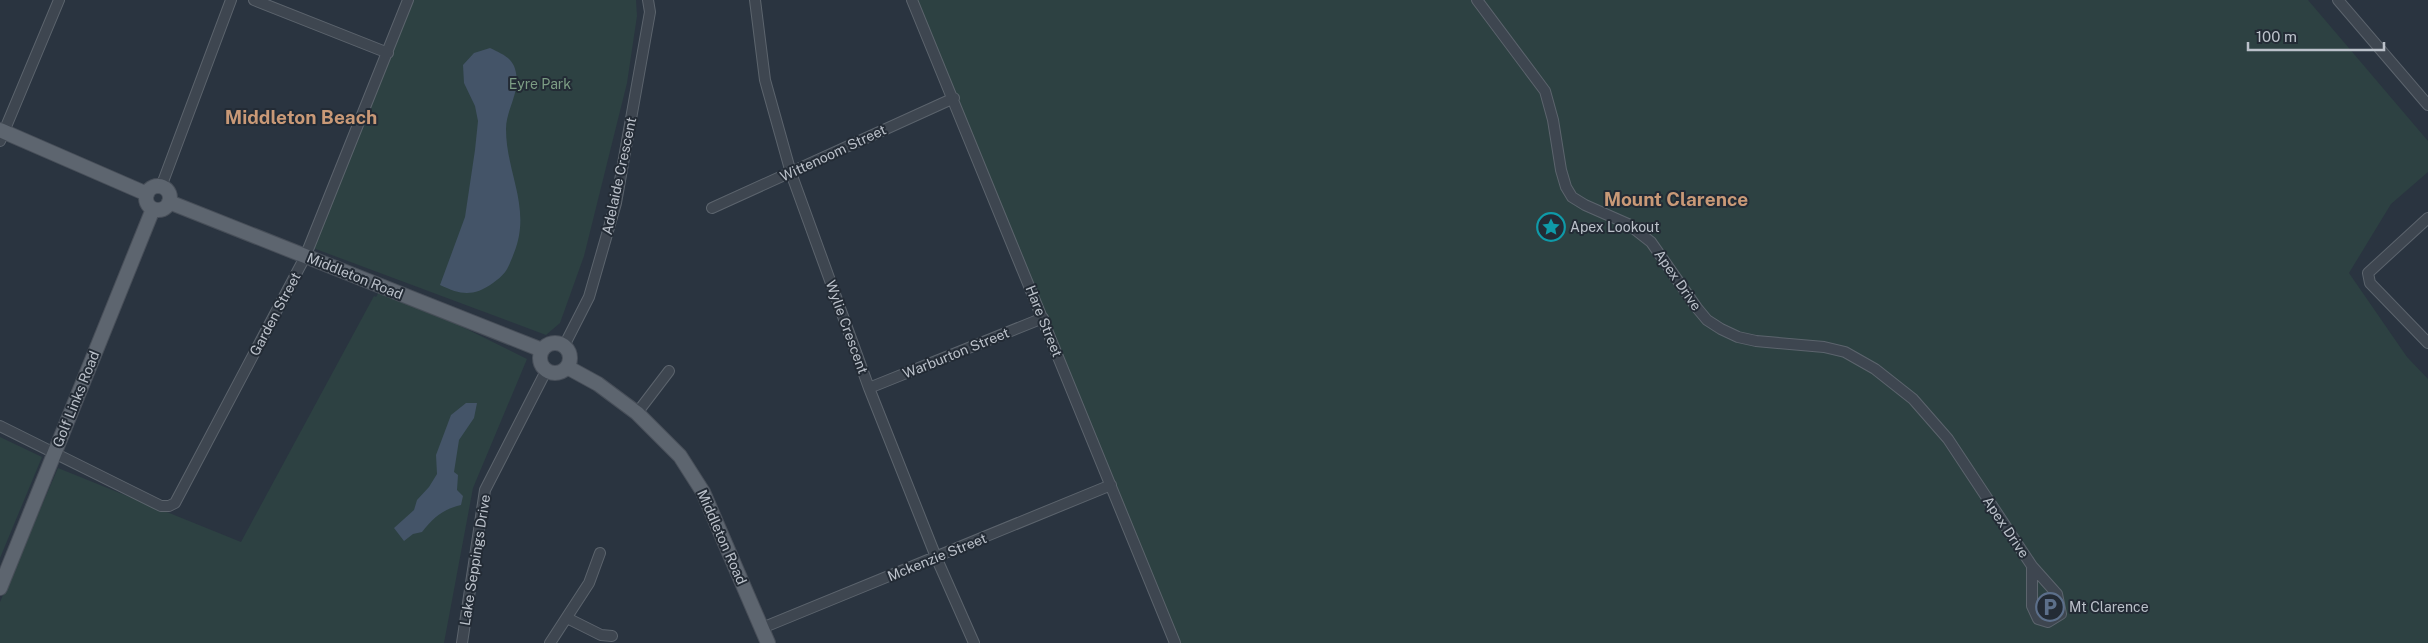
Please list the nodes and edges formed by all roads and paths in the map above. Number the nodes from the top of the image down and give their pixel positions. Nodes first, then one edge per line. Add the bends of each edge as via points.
1 (59, 0) edge
2 (231, 0) edge
3 (254, 0) edge
4 (408, 0) edge
5 (648, 0) edge
6 (756, 0) edge
7 (912, 0) edge
8 (1477, 0) edge
9 (2338, 0) edge
10 (388, 53) junction
11 (954, 98) junction
12 (2428, 105) edge
13 (1, 134) edge
14 (791, 173) junction
15 (162, 187) junction
16 (147, 194) junction
17 (169, 202) junction
18 (712, 208) dead end
19 (152, 209) junction
20 (2428, 218) edge
21 (306, 256) junction
22 (1043, 318) junction
23 (2428, 343) edge
24 (564, 346) junction
25 (542, 350) junction
26 (567, 367) junction
27 (546, 371) junction
28 (669, 371) dead end
29 (869, 388) junction
30 (637, 413) junction
31 (0, 426) edge
32 (55, 453) junction
33 (1111, 485) junction
34 (600, 553) dead end
35 (936, 557) junction
36 (2032, 566) junction
37 (3, 571) edge
38 (0, 588) edge
39 (567, 618) junction
40 (762, 628) junction
41 (612, 636) dead end
42 (462, 643) edge
43 (550, 643) edge
44 (768, 643) edge
45 (974, 643) edge
46 (1175, 643) edge

1 - 13 street
2 - 15 street
3 - 10 street
4 - 10 street, Garden Street
5 - 24 street, Adelaide Crescent via 650,12 616,203 589,297
6 - 14 street, Wylie Crescent via 765,80
7 - 11 street, Hare Street
8 - 36 street, Apex Drive via 1545,92 1561,170 1572,196 1628,224 1650,242 1697,308 1721,329 1756,342 1824,347 1845,352 1875,369 1913,398 1948,439
9 - 12 street
10 - 21 street, Garden Street
11 - 14 street, Wittenoom Street
11 - 22 street, Hare Street
13 - 16 main road
14 - 18 street, Wittenoom Street
14 - 29 street, Wylie Crescent
15 - 16 main road via 153,188
15 - 17 main road via 168,193
16 - 19 main road via 147,202
17 - 19 main road via 162,209
17 - 21 main road, Middleton Road
19 - 32 main road, Golf Links Road
20 - 23 street via 2368,273 2370,283
21 - 25 main road, Middleton Road
21 - 32 street, Garden Street via 174,503 161,506
22 - 29 street, Warburton Street
22 - 33 street, Hare Street
24 - 25 main road via 552,344
24 - 26 main road via 570,356
25 - 27 main road via 540,361
26 - 27 main road via 557,373
26 - 30 main road, Middleton Road via 598,384
27 - 42 street, Lake Seppings Drive via 485,490
28 - 30 street
29 - 35 street, Wylie Crescent
30 - 40 main road, Middleton Road via 680,456 703,492
31 - 32 street
32 - 37 main road, Golf Links Road
33 - 35 street, Mckenzie Street
33 - 46 street, Hare Street
34 - 39 street via 589,583
35 - 40 street, Mckenzie Street
35 - 45 street, Wylie Crescent
36 - 36 street, Apex Drive via 2060,601 2061,614 2048,622 2038,619 2034,613
37 - 38 main road, Golf Links Road
39 - 41 street via 601,635
39 - 43 street
40 - 44 main road, Middleton Road

